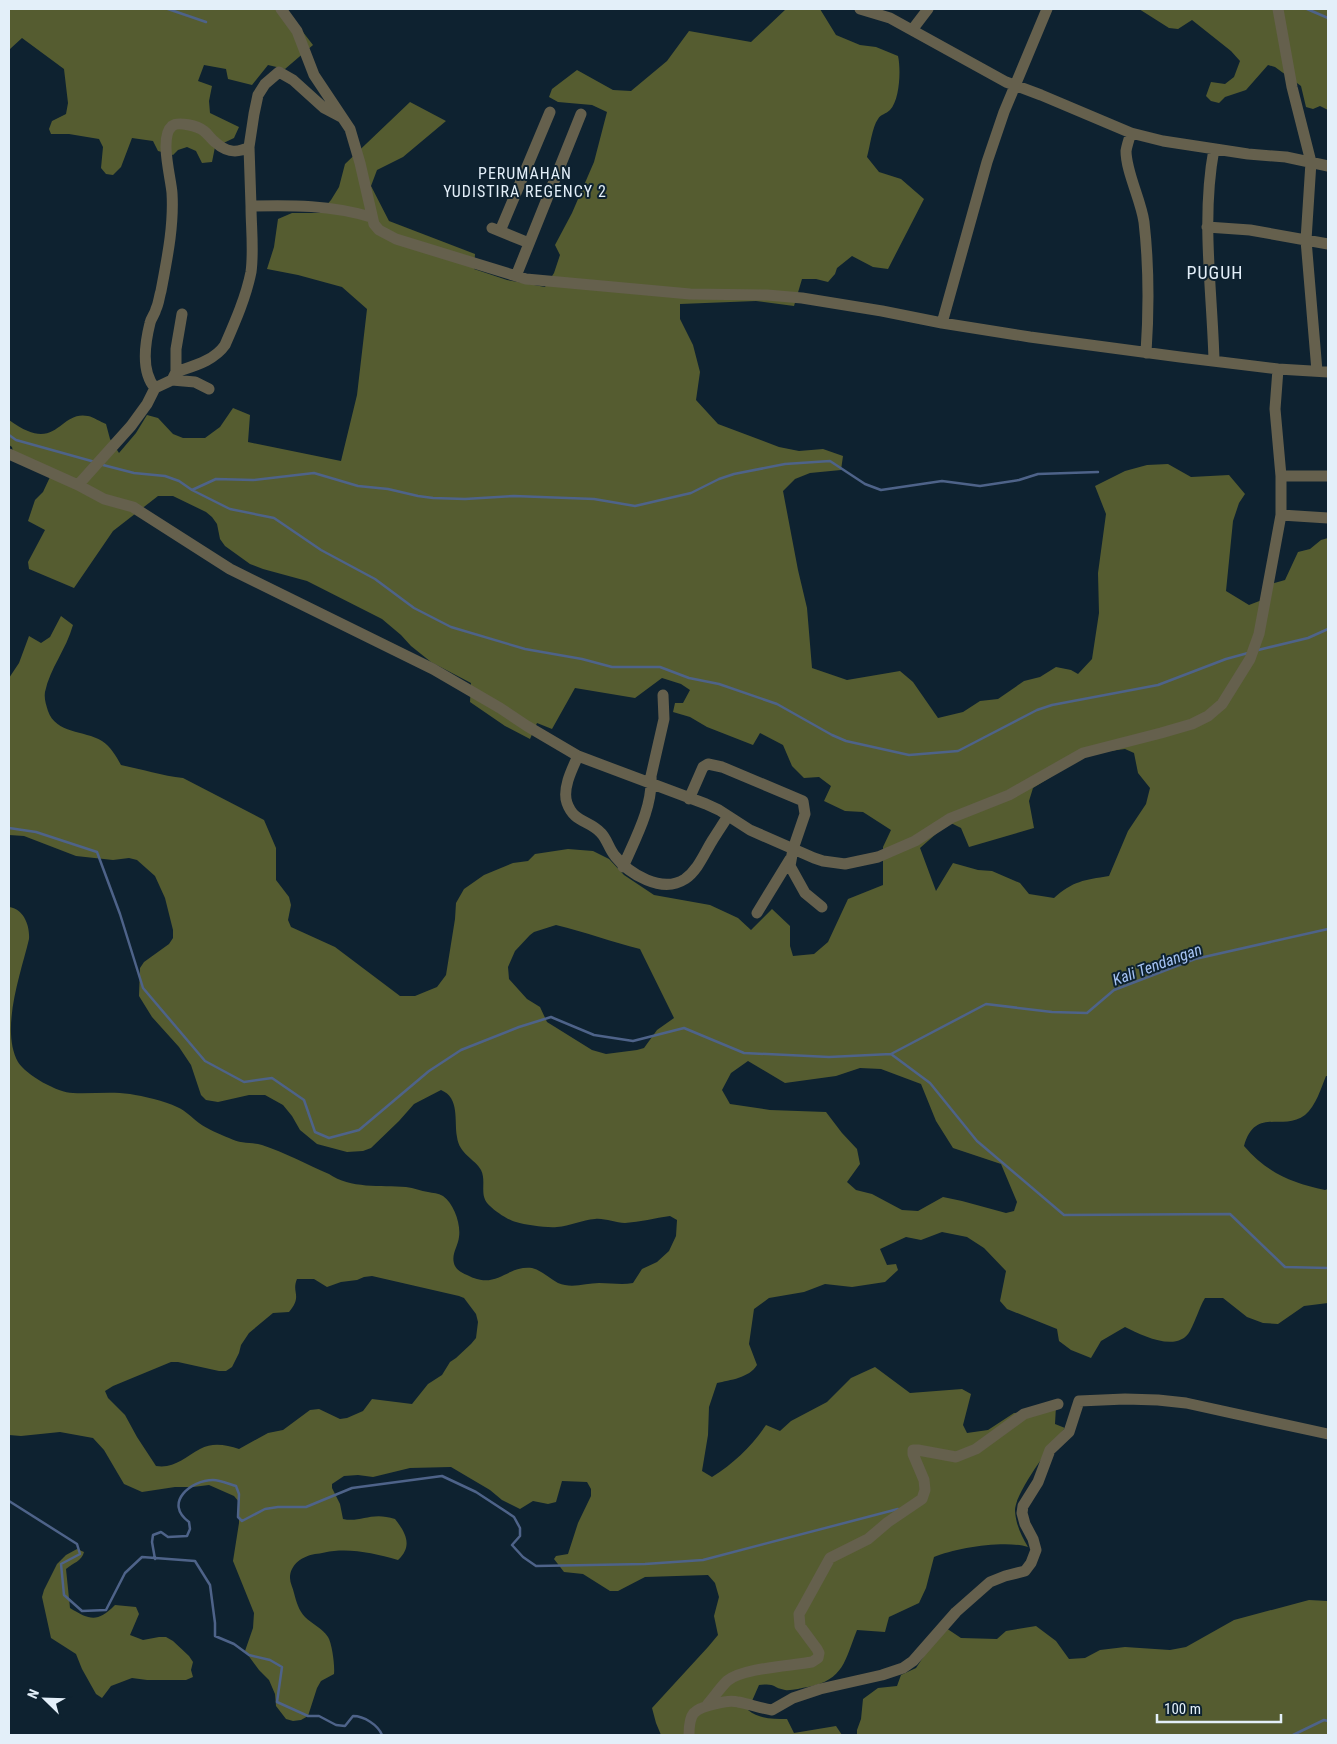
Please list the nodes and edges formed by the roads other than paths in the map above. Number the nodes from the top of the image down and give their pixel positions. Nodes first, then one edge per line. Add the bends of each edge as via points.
1 (281, 9) edge
2 (860, 9) edge
3 (928, 9) edge
4 (1048, 9) edge
5 (1278, 9) edge
6 (912, 30) junction
7 (1015, 86) junction
8 (550, 112) dead end
9 (581, 114) dead end
10 (343, 117) junction
11 (1131, 132) junction
12 (249, 147) junction
13 (1214, 149) junction
14 (1311, 162) junction
15 (1328, 166) edge
16 (251, 206) junction
17 (371, 217) junction
18 (1207, 227) junction
19 (1306, 240) junction
20 (529, 243) junction
21 (1328, 244) edge
22 (516, 276) junction
23 (182, 314) dead end
24 (942, 323) junction
25 (1146, 353) junction
26 (1214, 360) junction
27 (1278, 369) junction
28 (1323, 371) edge
29 (174, 376) junction
30 (155, 388) junction
31 (209, 389) dead end
32 (10, 457) edge
33 (1281, 476) junction
34 (1328, 476) edge
35 (78, 485) junction
36 (1281, 515) junction
37 (1328, 518) edge
38 (663, 694) dead end
39 (578, 756) junction
40 (652, 785) junction
41 (689, 799) junction
42 (728, 816) junction
43 (792, 853) junction
44 (624, 867) junction
45 (822, 907) dead end
46 (757, 913) dead end
47 (1058, 1404) dead end
48 (1328, 1434) edge
49 (707, 1705) junction
50 (689, 1735) edge

1 - 10 street via 297,31 314,75
2 - 6 street via 890,18
3 - 6 street
4 - 7 street
5 - 14 street via 1292,87
6 - 7 street
7 - 11 street
7 - 24 street via 987,162
8 - 20 street via 496,229
9 - 20 street
10 - 12 street via 324,108 279,72 258,95
10 - 17 street via 356,146
11 - 13 street
11 - 25 street via 1127,158 1143,219 1148,269
12 - 16 street
12 - 30 street via 240,152 232,151 198,128 178,124 170,128 166,156 172,193 171,226 157,308 150,322 145,352 148,381
13 - 14 street
13 - 18 street
14 - 15 street
14 - 19 street
16 - 17 street via 318,206
16 - 29 street via 251,272 225,345 211,359
17 - 22 street via 379,230 396,239
18 - 19 street via 1250,230
18 - 26 street
19 - 21 street
19 - 28 street
20 - 22 street
22 - 24 street via 554,283 690,294 802,298
23 - 29 street
24 - 25 street
25 - 26 street
26 - 27 street
27 - 28 street
27 - 33 street via 1275,409
29 - 30 street
29 - 31 street
30 - 35 street via 131,426
32 - 35 street
33 - 34 street
33 - 36 street
35 - 39 street via 104,499 133,507 230,569 433,669
36 - 37 street
36 - 43 street via 1264,615 1250,659 1222,704 1208,716 1170,731 1083,753 1022,788 951,818 915,841 878,857 846,864
38 - 40 street via 664,719
39 - 40 street
39 - 44 street via 565,796 567,803 575,817 600,832
40 - 41 street
40 - 44 street
41 - 42 street
41 - 43 street via 708,764 798,798 803,801 805,814
42 - 43 street
42 - 44 street via 701,860 679,882 653,882
43 - 45 street via 791,870 800,887
43 - 46 street
47 - 49 street via 1024,1414 982,1444 956,1457 913,1450 924,1480 922,1499 868,1539 830,1558 799,1614 800,1626 819,1653 816,1660 750,1671 734,1677
48 - 49 street via 1186,1404 1079,1401 1069,1432 1050,1450 1038,1482 1023,1506 1025,1524 1036,1550 1025,1571 990,1582 956,1612 913,1661 894,1672 820,1689 793,1698 772,1710 736,1701
49 - 50 street via 694,1711

